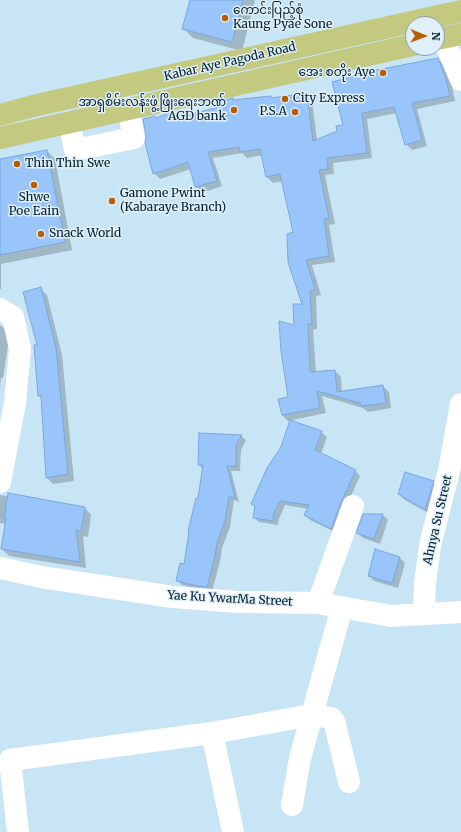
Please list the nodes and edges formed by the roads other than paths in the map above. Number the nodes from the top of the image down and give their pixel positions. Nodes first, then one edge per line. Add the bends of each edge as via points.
1 (461, 11) edge
2 (447, 37) edge
3 (405, 47) edge
4 (461, 80) edge
5 (128, 108) junction
6 (0, 115) edge
7 (69, 122) junction
8 (0, 138) edge
9 (0, 309) edge
10 (461, 404) edge
11 (0, 481) edge
12 (353, 506) dead end
13 (0, 568) edge
14 (318, 603) junction
15 (342, 607) junction
16 (461, 612) edge
17 (424, 614) junction
18 (312, 716) junction
19 (212, 733) junction
20 (5, 758) edge
21 (349, 782) dead end
22 (292, 805) dead end
23 (18, 832) edge
24 (233, 832) edge

1 - 6 main road, Kabar Aye Pagoda Road
2 - 4 street
3 - 5 main road, Kabar Aye Pagoda Road
5 - 7 main road, Kabar Aye Pagoda Road
5 - 7 street via 134,138 75,150
7 - 8 main road, Kabar Aye Pagoda Road
9 - 11 street via 13,317 20,349 15,403
10 - 17 street, Ahnya Su Street via 449,471 430,545
12 - 14 street
13 - 14 street, Yae Ku YwarMa Street via 41,577 173,597 238,602
14 - 15 street, Yae Ku YwarMa Street
15 - 17 street, Yae Ku YwarMa Street via 391,616
15 - 18 street
16 - 17 street, Yae Ku YwarMa Street
18 - 19 street
18 - 21 street via 333,720
18 - 22 street via 300,758
19 - 20 street
19 - 24 street
20 - 23 street

